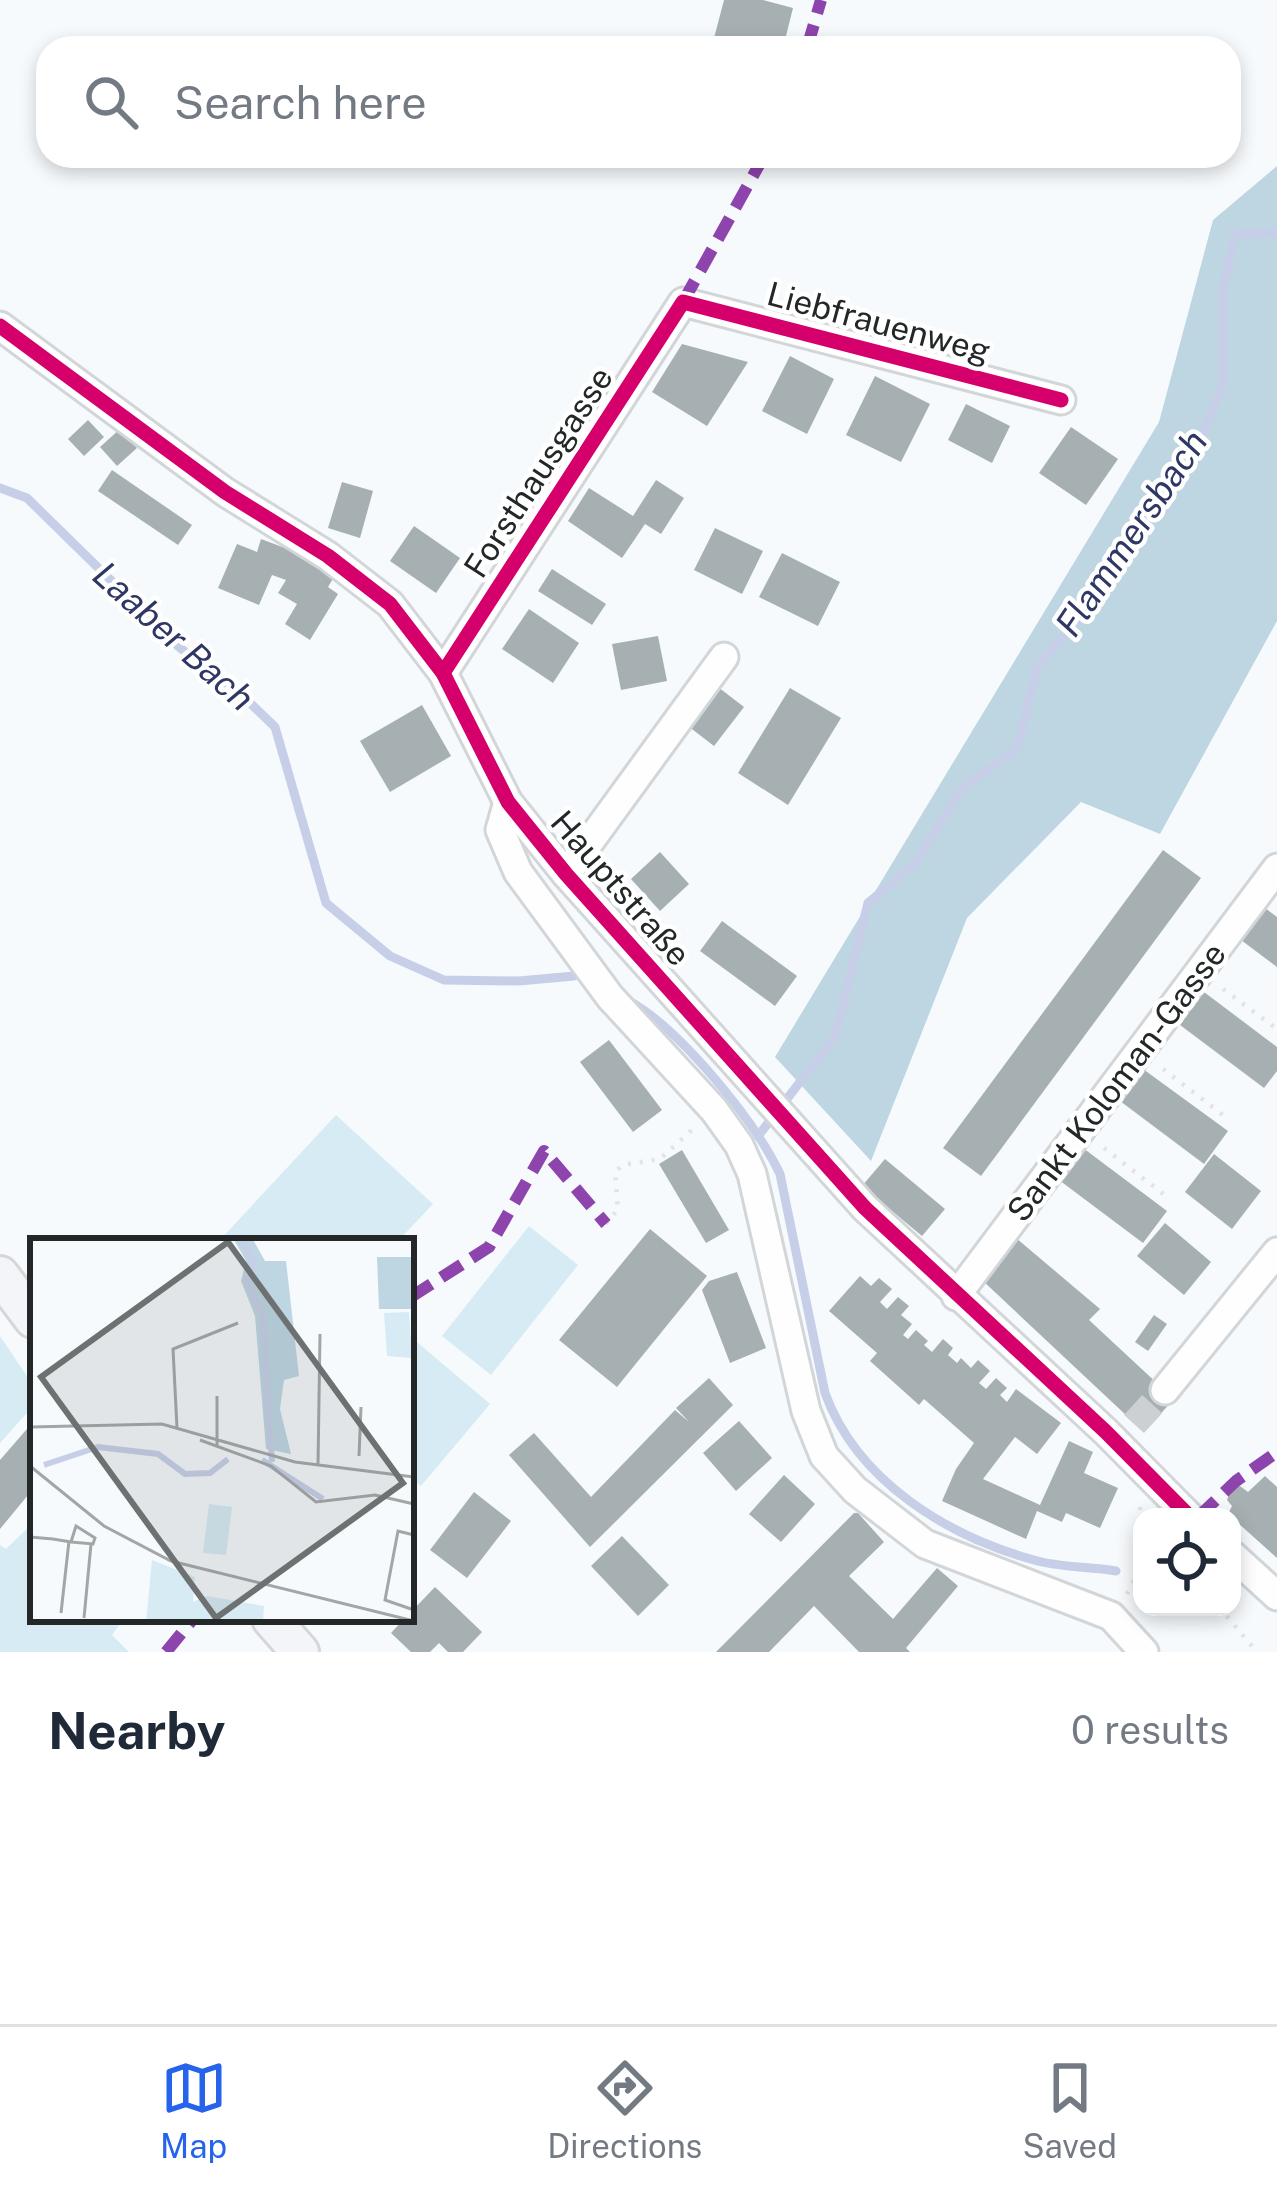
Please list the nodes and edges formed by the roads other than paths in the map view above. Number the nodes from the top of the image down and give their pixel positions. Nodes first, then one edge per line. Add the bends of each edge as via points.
1 (682, 302) joint
2 (0, 326) edge
3 (1061, 400) dead end
4 (724, 657) dead end
5 (443, 673) junction
6 (508, 802) junction
7 (1277, 868) edge
8 (566, 874) junction
9 (1277, 1252) edge
10 (0, 1275) edge
11 (956, 1295) junction
12 (30, 1315) edge
13 (1165, 1390) tunnel mouth
14 (1183, 1508) edge
15 (1241, 1563) edge
16 (1277, 1596) edge
17 (274, 1622) edge
18 (300, 1652) edge
19 (1144, 1652) edge

1 - 3 street, Liebfrauenweg
1 - 5 street, Forsthausgasse
2 - 5 street, Hauptstraße via 225,492 366,582
4 - 8 street
5 - 6 street, Hauptstraße
6 - 8 street, Hauptstraße
6 - 19 street via 500,830 518,872 610,997 740,1145 824,1456 925,1544 1111,1616
7 - 11 street, Sankt Koloman-Gasse
8 - 11 street, Hauptstraße via 865,1208
9 - 13 street
10 - 12 main road
11 - 14 street, Hauptstraße via 1126,1433
15 - 16 street
17 - 18 main road

